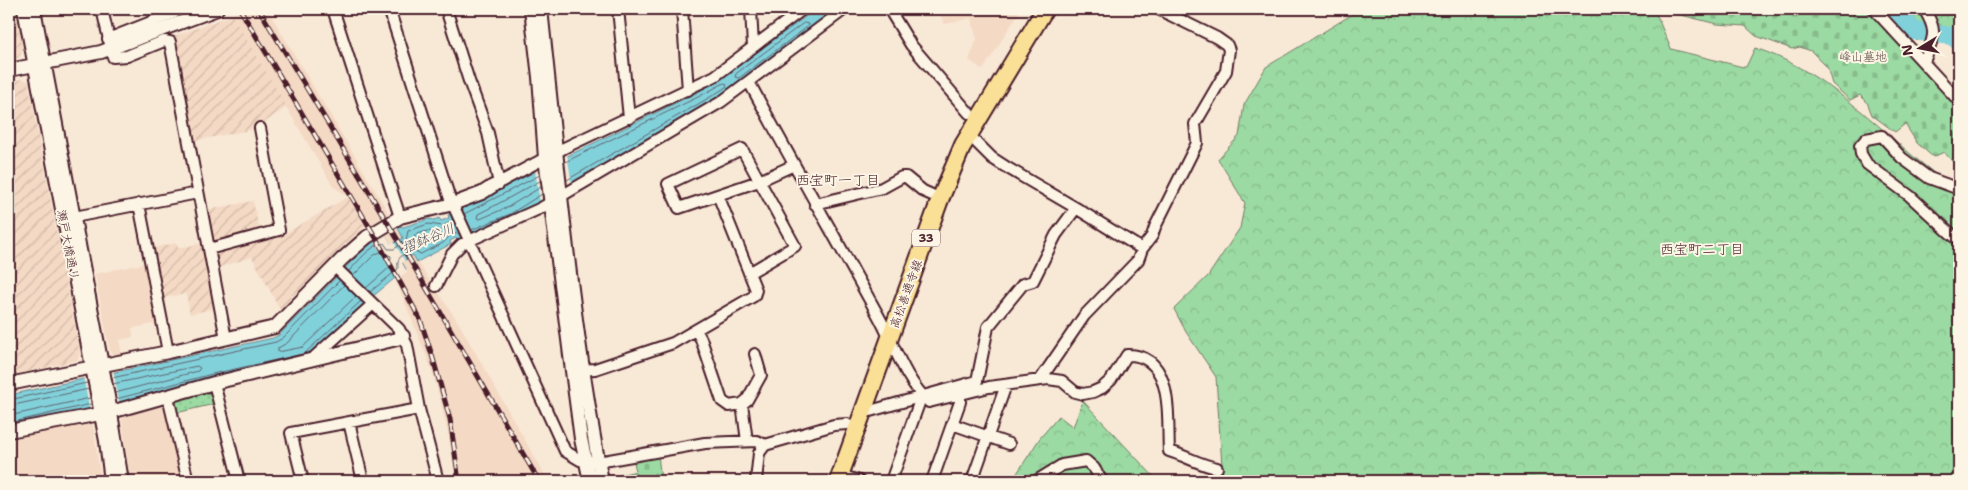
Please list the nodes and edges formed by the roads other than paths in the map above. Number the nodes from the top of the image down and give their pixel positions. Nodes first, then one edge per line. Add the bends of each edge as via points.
1 (24, 9) edge
2 (34, 9) edge
3 (102, 9) edge
4 (178, 9) edge
5 (217, 9) edge
6 (333, 9) edge
7 (389, 9) edge
8 (446, 9) edge
9 (531, 9) edge
10 (541, 9) edge
11 (618, 9) edge
12 (682, 9) edge
13 (751, 9) edge
14 (803, 9) edge
15 (845, 9) edge
16 (888, 9) edge
17 (1034, 9) edge
18 (1045, 9) edge
19 (1158, 9) edge
20 (1874, 9) edge
21 (1924, 9) edge
22 (109, 44) junction
23 (753, 47) junction
24 (1924, 62) junction
25 (39, 64) junction
26 (9, 70) edge
27 (748, 82) junction
28 (688, 90) junction
29 (1959, 101) edge
30 (969, 113) junction
31 (630, 118) junction
32 (260, 128) dead end
33 (969, 135) junction
34 (551, 159) junction
35 (794, 165) junction
36 (759, 182) junction
37 (496, 185) junction
38 (1959, 189) edge
39 (198, 193) junction
40 (718, 195) junction
41 (932, 195) junction
42 (556, 197) junction
43 (139, 204) junction
44 (815, 204) junction
45 (454, 208) junction
46 (1076, 208) junction
47 (74, 217) junction
48 (400, 217) junction
49 (468, 239) junction
50 (1959, 240) edge
51 (209, 249) junction
52 (1142, 249) junction
53 (337, 269) junction
54 (749, 273) junction
55 (436, 286) dead end
56 (372, 303) junction
57 (696, 330) junction
58 (886, 333) junction
59 (403, 336) junction
60 (226, 339) junction
61 (168, 352) junction
62 (755, 354) dead end
63 (311, 360) junction
64 (97, 369) junction
65 (577, 370) junction
66 (1040, 380) junction
67 (214, 383) junction
68 (9, 384) edge
69 (1006, 385) junction
70 (922, 395) junction
71 (960, 395) junction
72 (168, 397) junction
73 (742, 404) junction
74 (419, 409) junction
75 (864, 409) junction
76 (105, 411) junction
77 (349, 422) junction
78 (848, 424) junction
79 (952, 424) junction
80 (9, 432) edge
81 (988, 437) junction
82 (747, 441) junction
83 (1009, 444) dead end
84 (765, 445) junction
85 (591, 462) junction
86 (1217, 468) dead end
87 (835, 479) edge
88 (111, 481) edge
89 (122, 481) edge
90 (188, 481) edge
91 (238, 481) edge
92 (303, 481) edge
93 (363, 481) edge
94 (438, 481) edge
95 (590, 481) edge
96 (602, 481) edge
97 (756, 481) edge
98 (859, 481) edge
99 (891, 481) edge
100 (932, 481) edge
101 (972, 481) edge
102 (1036, 481) edge
103 (1102, 481) edge

1 - 25 street, 瀬戸大橋通り
2 - 25 street, 瀬戸大橋通り
3 - 22 street
4 - 22 street
5 - 22 street
6 - 48 street
7 - 45 street
8 - 37 street via 488,133
9 - 34 street
10 - 34 street
11 - 31 street
12 - 28 street
13 - 23 street
14 - 23 street
15 - 27 street
16 - 30 street via 911,45
17 - 30 main road, 高松善通寺線 / 33
18 - 33 main road, 高松善通寺線 / 33
19 - 52 street via 1217,38 1229,50 1226,71 1195,124 1198,143 1152,236
20 - 24 street
21 - 24 street via 1934,34
22 - 25 street
22 - 39 street via 113,57 117,58 170,42
23 - 28 street via 715,76
24 - 29 street
25 - 26 street
25 - 47 street, 瀬戸大橋通り
25 - 64 street, 瀬戸大橋通り
27 - 35 street
27 - 42 street via 721,102
28 - 31 street
30 - 41 main road, 高松善通寺線 / 33 via 951,146
31 - 34 street
32 - 51 street via 279,230
33 - 46 street via 992,158
33 - 58 main road, 高松善通寺線 / 33
34 - 37 street
34 - 42 street
35 - 36 street
35 - 44 street
36 - 40 street
36 - 40 street via 742,149 668,184 679,208
36 - 54 street via 794,246
37 - 45 street
38 - 50 street via 1929,178 1902,158 1882,136 1866,139 1860,146 1867,164 1910,196
39 - 43 street
39 - 51 street
40 - 54 street
41 - 44 street via 906,176 882,188
41 - 58 main road, 高松善通寺線 / 33
42 - 49 street
42 - 65 street
43 - 47 street
43 - 61 street
44 - 58 street
45 - 48 street
45 - 49 street
46 - 52 street
46 - 70 street via 1056,235 1032,281 1023,284 988,327 977,381
47 - 64 street, 瀬戸大橋通り
48 - 53 street via 357,244
49 - 55 street via 452,254
49 - 85 street via 565,451
51 - 60 street
52 - 66 street via 1138,260 1084,316
53 - 56 street
53 - 60 street via 274,327
54 - 57 street via 756,290 754,296
56 - 59 street
56 - 63 street
57 - 65 street via 673,343 595,368
57 - 73 street via 722,401 729,406
58 - 70 street
58 - 75 main road, 高松善通寺線 / 33
58 - 78 main road, 高松善通寺線 / 33
59 - 63 street
59 - 74 street
60 - 61 street
61 - 64 street
62 - 73 street via 761,375
63 - 67 street
64 - 68 street
64 - 76 street, 瀬戸大橋通り
65 - 85 street
66 - 69 street
66 - 86 street via 1062,381 1075,392 1083,394 1093,392 1111,380 1127,355 1142,357 1152,362 1165,386 1169,451 1203,466
67 - 72 street
67 - 91 street
69 - 71 street
69 - 81 street
70 - 71 street via 929,402
70 - 75 street via 870,412
70 - 99 street
71 - 79 street
72 - 76 street
72 - 90 street
73 - 82 street
74 - 77 street
74 - 94 street
75 - 87 main road, 高松善通寺線 / 33
76 - 80 street
76 - 88 street, 瀬戸大橋通り
76 - 89 street, 瀬戸大橋通り
77 - 92 street via 291,433
77 - 93 street
78 - 84 street
78 - 87 main road, 高松善通寺線 / 33
79 - 81 street
79 - 100 street
81 - 83 street
81 - 101 street
82 - 84 street
82 - 85 street via 705,443
84 - 97 street via 759,453
85 - 95 street
85 - 96 street
87 - 98 street
102 - 103 street via 1062,465 1086,461

